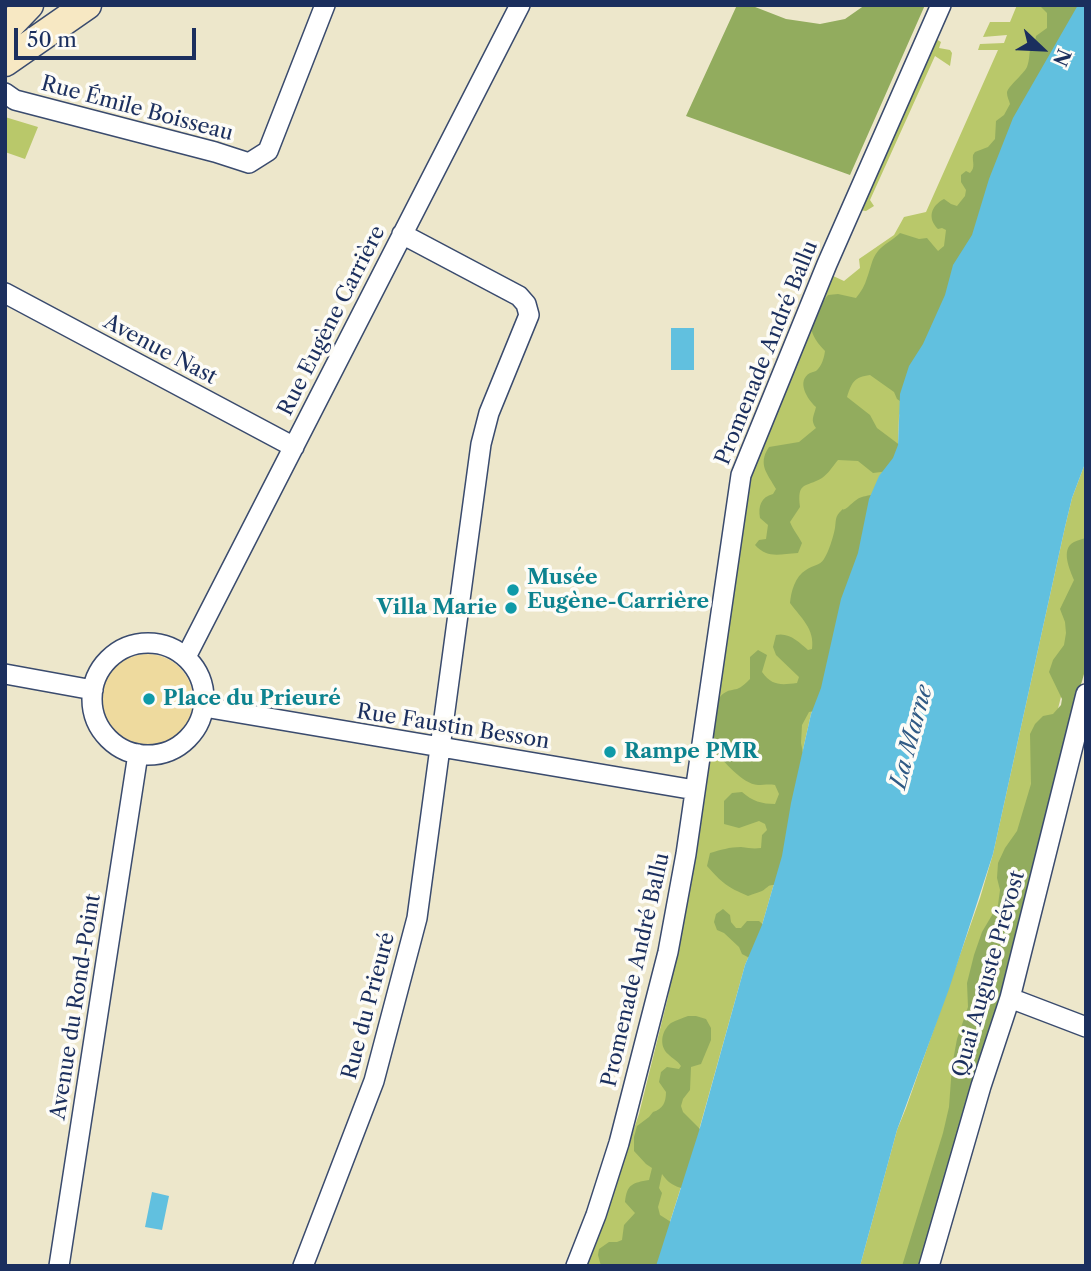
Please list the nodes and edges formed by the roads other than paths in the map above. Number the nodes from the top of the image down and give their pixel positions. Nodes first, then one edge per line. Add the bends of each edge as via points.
1 (87, 5) edge
2 (325, 5) edge
3 (520, 5) edge
4 (28, 7) edge
5 (937, 12) edge
6 (10, 48) edge
7 (5, 93) edge
8 (402, 234) junction
9 (5, 293) edge
10 (294, 447) junction
11 (186, 657) junction
12 (5, 674) edge
13 (93, 690) junction
14 (1086, 694) edge
15 (204, 708) junction
16 (439, 747) junction
17 (138, 754) junction
18 (695, 790) junction
19 (1010, 998) junction
20 (1086, 1027) edge
21 (59, 1266) edge
22 (303, 1266) edge
23 (576, 1266) edge
24 (929, 1266) edge

1 - 6 main road
2 - 7 street, Rue Émile Boisseau via 268,150 249,163 15,100
3 - 8 street, Rue Eugène Carrière
4 - 6 main road
5 - 18 street, Promenade André Ballu via 741,475
8 - 10 street, Rue Eugène Carrière
8 - 16 street, Rue du Prieuré via 519,296 529,315 481,444
9 - 10 street, Avenue Nast
10 - 11 street, Rue Eugène Carrière
11 - 13 street via 155,643 138,643 108,659
11 - 15 street via 204,689
12 - 13 street
13 - 17 street via 98,724 108,738
14 - 19 street, Quai Auguste Prévost
15 - 16 street, Rue Faustin Besson
15 - 17 street via 187,739 173,749
16 - 18 street, Rue Faustin Besson
16 - 22 street, Rue du Prieuré via 417,918 395,1005 374,1081
17 - 21 street, Avenue du Rond-Point
18 - 23 street, Promenade André Ballu via 668,952 619,1143
19 - 20 street
19 - 24 street, Quai Auguste Prévost

